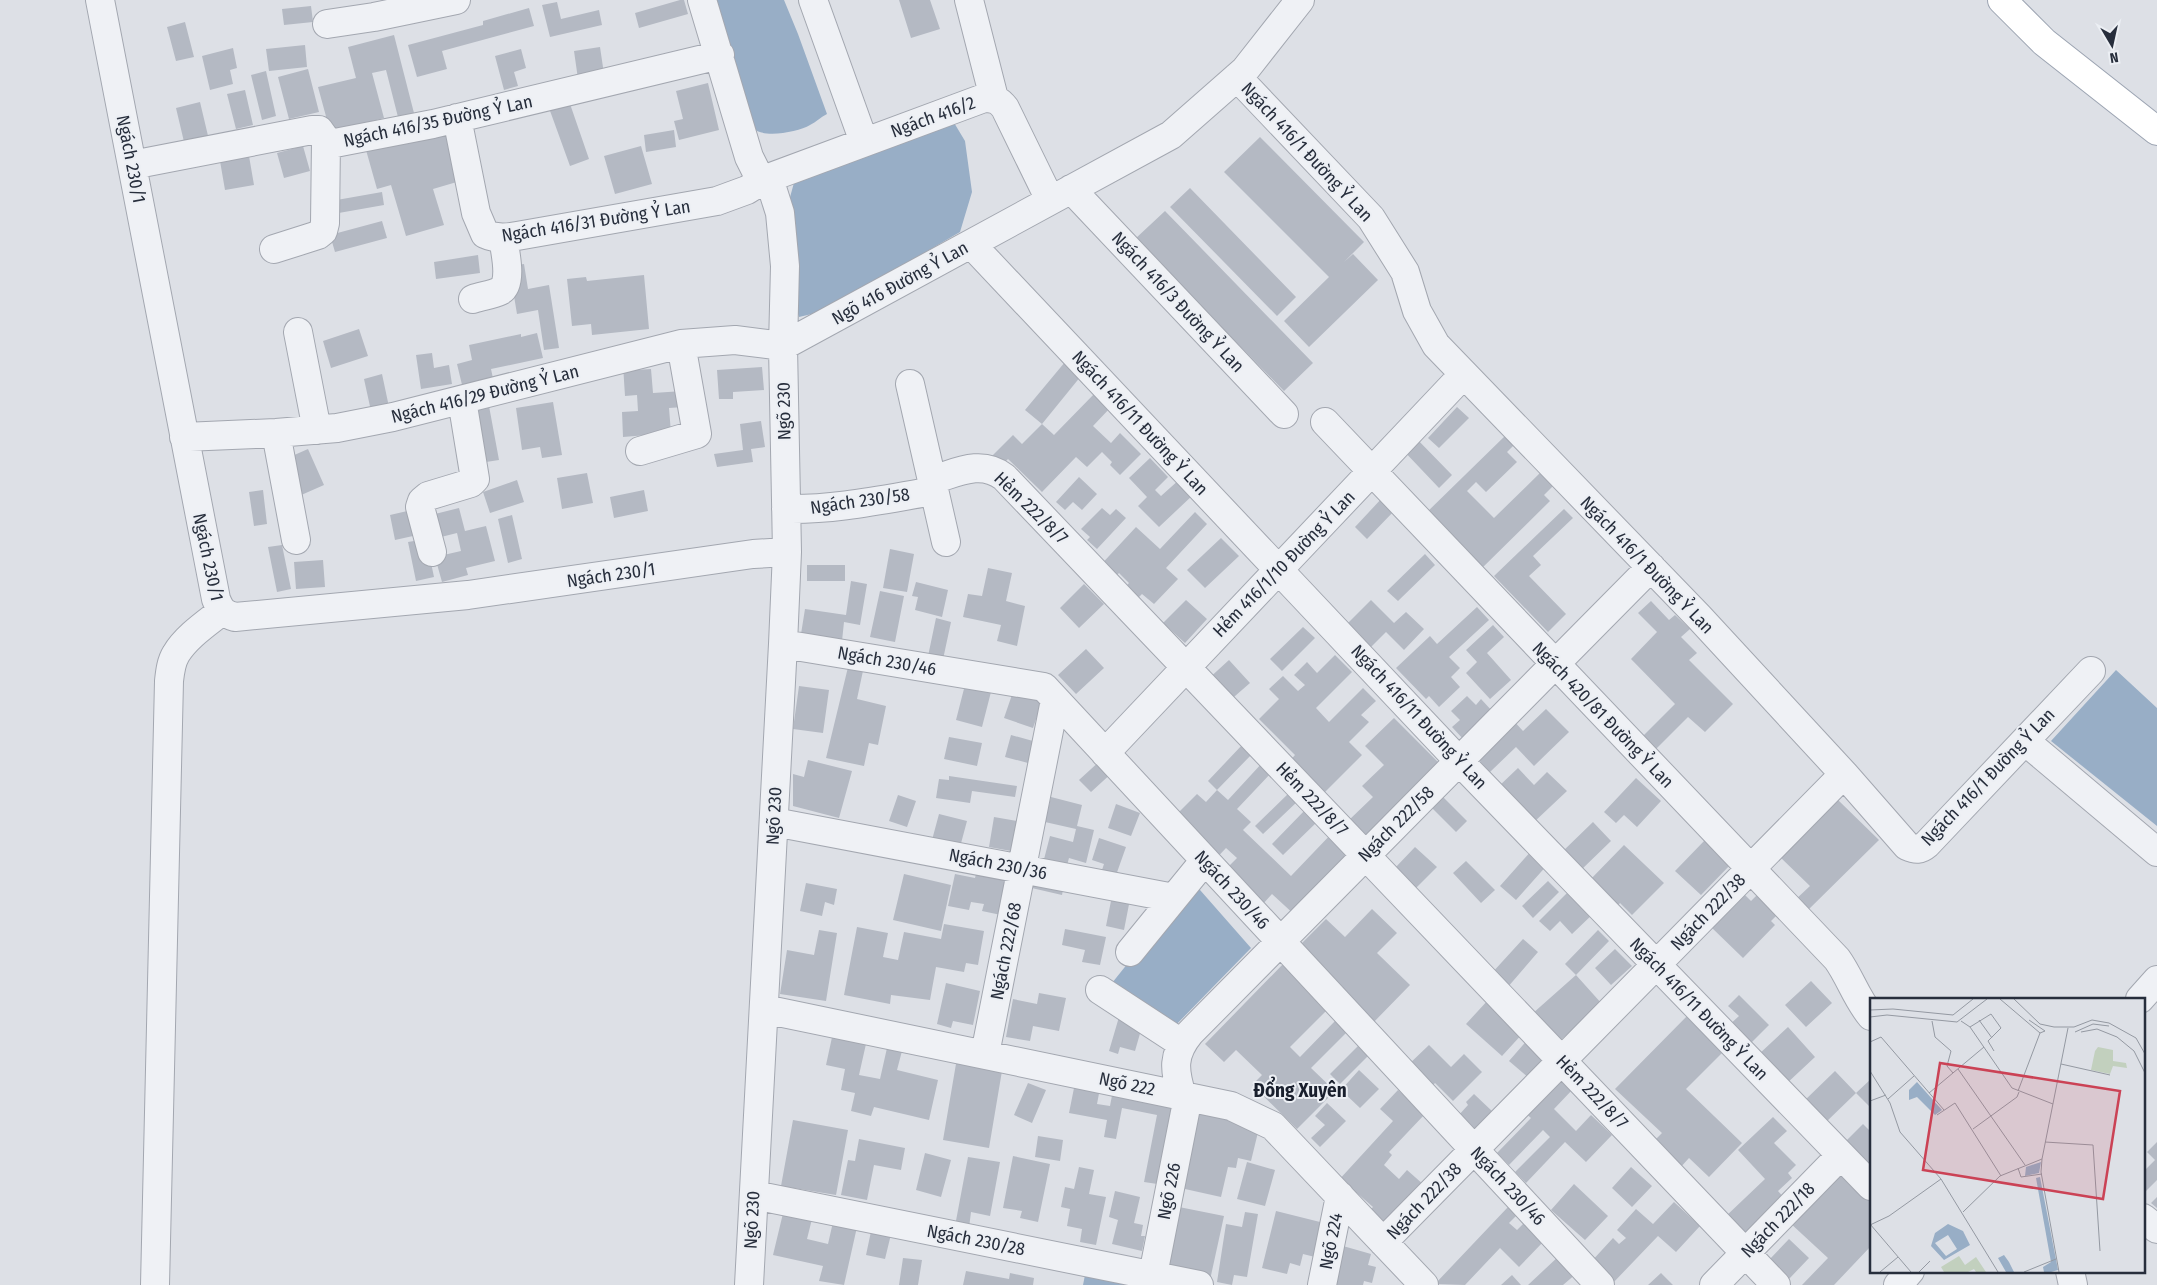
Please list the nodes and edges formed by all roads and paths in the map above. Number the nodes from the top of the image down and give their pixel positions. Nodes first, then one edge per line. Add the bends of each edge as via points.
1 (100, 0) edge
2 (456, 0) edge
3 (702, 0) edge
4 (813, 0) edge
5 (969, 0) edge
6 (1300, 0) edge
7 (2002, 0) edge
8 (327, 24) dead end
9 (720, 55) junction
10 (1237, 77) junction
11 (994, 98) junction
12 (457, 118) junction
13 (2157, 131) edge
14 (326, 141) junction
15 (864, 142) junction
16 (132, 165) junction
17 (763, 180) junction
18 (1061, 195) junction
19 (503, 238) junction
20 (971, 244) junction
21 (274, 249) dead end
22 (473, 299) dead end
23 (298, 332) dead end
24 (681, 344) junction
25 (783, 346) junction
26 (1463, 375) junction
27 (910, 384) dead end
28 (462, 400) junction
29 (1284, 414) dead end
30 (1325, 422) dead end
31 (316, 430) junction
32 (276, 433) junction
33 (184, 436) junction
34 (640, 451) dead end
35 (1372, 472) junction
36 (933, 485) junction
37 (786, 509) junction
38 (296, 540) dead end
39 (946, 542) dead end
40 (432, 552) dead end
41 (787, 552) junction
42 (1651, 567) junction
43 (1279, 570) junction
44 (222, 611) junction
45 (784, 644) junction
46 (1555, 664) junction
47 (1186, 667) junction
48 (2091, 671) dead end
49 (1055, 700) junction
50 (2025, 741) junction
51 (1105, 753) junction
52 (1459, 761) junction
53 (1844, 774) junction
54 (774, 822) junction
55 (2157, 852) edge
56 (1366, 856) junction
57 (1205, 860) junction
58 (1022, 869) junction
59 (1750, 869) junction
60 (1174, 898) junction
61 (1280, 942) junction
62 (1130, 952) dead end
63 (1656, 964) junction
64 (2157, 980) edge
65 (1100, 990) dead end
66 (2141, 998) edge
67 (764, 1009) junction
68 (1870, 1015) edge
69 (1181, 1043) junction
70 (985, 1054) junction
71 (1562, 1060) junction
72 (1185, 1096) junction
73 (1474, 1150) junction
74 (1841, 1155) junction
75 (1870, 1185) edge
76 (754, 1195) junction
77 (1340, 1196) junction
78 (2144, 1219) edge
79 (2157, 1229) edge
80 (1383, 1242) junction
81 (1746, 1253) junction
82 (1909, 1272) edge
83 (2070, 1272) edge
84 (1152, 1280) edge
85 (155, 1285) edge
86 (749, 1285) edge
87 (1199, 1285) edge
88 (1322, 1285) edge
89 (1424, 1285) edge
90 (1600, 1285) edge
91 (1714, 1285) edge
92 (1776, 1285) edge
93 (1898, 1285) edge
94 (2073, 1285) edge

1 - 16 street, Ngách 230/1
2 - 8 street
3 - 9 street
4 - 15 street
5 - 11 street
6 - 10 street, Ngõ 416 Đường Ỷ Lan
7 - 13 main road via 2044,42
9 - 12 street, Ngách 416/35 Đường Ỷ Lan
9 - 17 street via 749,157
10 - 18 street, Ngõ 416 Đường Ỷ Lan via 1171,135
10 - 26 street, Ngách 416/1 Đường Ỷ Lan via 1371,218 1405,272 1425,328
11 - 15 street, Ngách 416/2 via 976,101
11 - 18 street, Ngách 416/2 via 1001,102
12 - 14 street, Ngách 416/35 Đường Ỷ Lan via 335,144
12 - 19 street, Ngách 416/31 Đường Ỷ Lan via 480,227 485,234
14 - 16 street, Ngách 416/35 Đường Ỷ Lan via 319,130 312,130
14 - 21 street via 323,231
15 - 17 street, Ngách 416/2
16 - 33 street, Ngách 230/1
17 - 19 street, Ngách 416/31 Đường Ỷ Lan via 717,201
17 - 25 street via 776,198 784,239
18 - 20 street, Ngõ 416 Đường Ỷ Lan
18 - 29 street, Ngách 416/3 Đường Ỷ Lan
19 - 22 street via 508,276 505,285 501,291
20 - 25 street, Ngõ 416 Đường Ỷ Lan
20 - 43 street, Ngách 416/11 Đường Ỷ Lan
23 - 31 street
24 - 25 street, Ngách 416/29 Đường Ỷ Lan via 736,340
24 - 28 street, Ngách 416/29 Đường Ỷ Lan
24 - 34 street via 697,434
25 - 37 street, Ngõ 230
26 - 35 street, Hẻm 416/1/10 Đường Ỷ Lan
26 - 42 street, Ngách 416/1 Đường Ỷ Lan
27 - 36 street, Ngách 230/58
28 - 31 street, Ngách 416/29 Đường Ỷ Lan via 393,417
28 - 40 street via 475,479 472,483 428,496 422,501 420,507
30 - 35 street, Ngách 420/81 Đường Ỷ Lan
31 - 32 street, Ngách 416/29 Đường Ỷ Lan
32 - 33 street, Ngách 416/29 Đường Ỷ Lan
32 - 38 street
33 - 44 street, Ngách 230/1 via 216,598
35 - 43 street, Hẻm 416/1/10 Đường Ỷ Lan
35 - 46 street, Ngách 420/81 Đường Ỷ Lan
36 - 37 street, Ngách 230/58 via 844,506
36 - 39 street, Ngách 230/58
36 - 47 street, Hẻm 222/8/7 via 974,468 986,467 996,471
37 - 41 street, Ngõ 230
41 - 44 street, Ngách 230/1 via 753,554 468,595 235,617
41 - 45 street, Ngõ 230
42 - 46 street, Ngách 222/58
42 - 53 street, Ngách 416/1 Đường Ỷ Lan
43 - 47 street, Hẻm 416/1/10 Đường Ỷ Lan
43 - 52 street, Ngách 416/11 Đường Ỷ Lan
44 - 85 street via 176,653 169,681
45 - 49 street, Ngách 230/46 via 1044,687
45 - 54 street, Ngõ 230
46 - 52 street, Ngách 222/58
46 - 59 street, Ngách 420/81 Đường Ỷ Lan
47 - 51 street, Hẻm 416/1/10 Đường Ỷ Lan
47 - 56 street, Hẻm 222/8/7
48 - 50 street, Ngách 416/1 Đường Ỷ Lan
49 - 51 street, Ngách 230/46
49 - 58 street, Ngách 222/68
50 - 53 street, Ngách 416/1 Đường Ỷ Lan via 1922,848 1907,846
50 - 55 street
51 - 57 street, Ngách 230/46
52 - 56 street, Ngách 222/58
52 - 63 street, Ngách 416/11 Đường Ỷ Lan
53 - 59 street, Ngách 222/38
54 - 58 street, Ngách 230/36
54 - 67 street, Ngõ 230
56 - 61 street, Ngách 222/58
56 - 71 street, Hẻm 222/8/7
57 - 60 street
57 - 61 street, Ngách 230/46
58 - 60 street, Ngách 230/36
58 - 70 street, Ngách 222/68
59 - 63 street, Ngách 222/38
59 - 68 street, Ngách 420/81 Đường Ỷ Lan via 1837,959
60 - 62 street
61 - 69 street, Ngách 222/58
61 - 73 street, Ngách 230/46
63 - 71 street, Ngách 222/38
63 - 74 street, Ngách 416/11 Đường Ỷ Lan
64 - 66 street
65 - 69 street
67 - 70 street, Ngõ 222
67 - 76 street, Ngõ 230
69 - 72 street via 1176,1066
70 - 72 street, Ngõ 222
71 - 73 street, Ngách 222/38
71 - 81 street, Hẻm 222/8/7
72 - 77 street, Ngõ 222 via 1231,1106 1273,1126
72 - 84 street, Ngõ 226
73 - 80 street, Ngách 222/38
73 - 90 street, Ngách 230/46
74 - 75 street, Ngách 416/11 Đường Ỷ Lan
74 - 81 street, Ngách 222/18
76 - 84 street, Ngách 230/28
76 - 86 street, Ngõ 230
77 - 80 street, Ngõ 222
77 - 88 street, Ngõ 224
78 - 79 street
80 - 89 street, Ngõ 222
81 - 91 street, Ngách 222/18
81 - 92 street, Hẻm 222/8/7
82 - 93 street
83 - 94 street
84 - 87 street, Ngách 230/28

